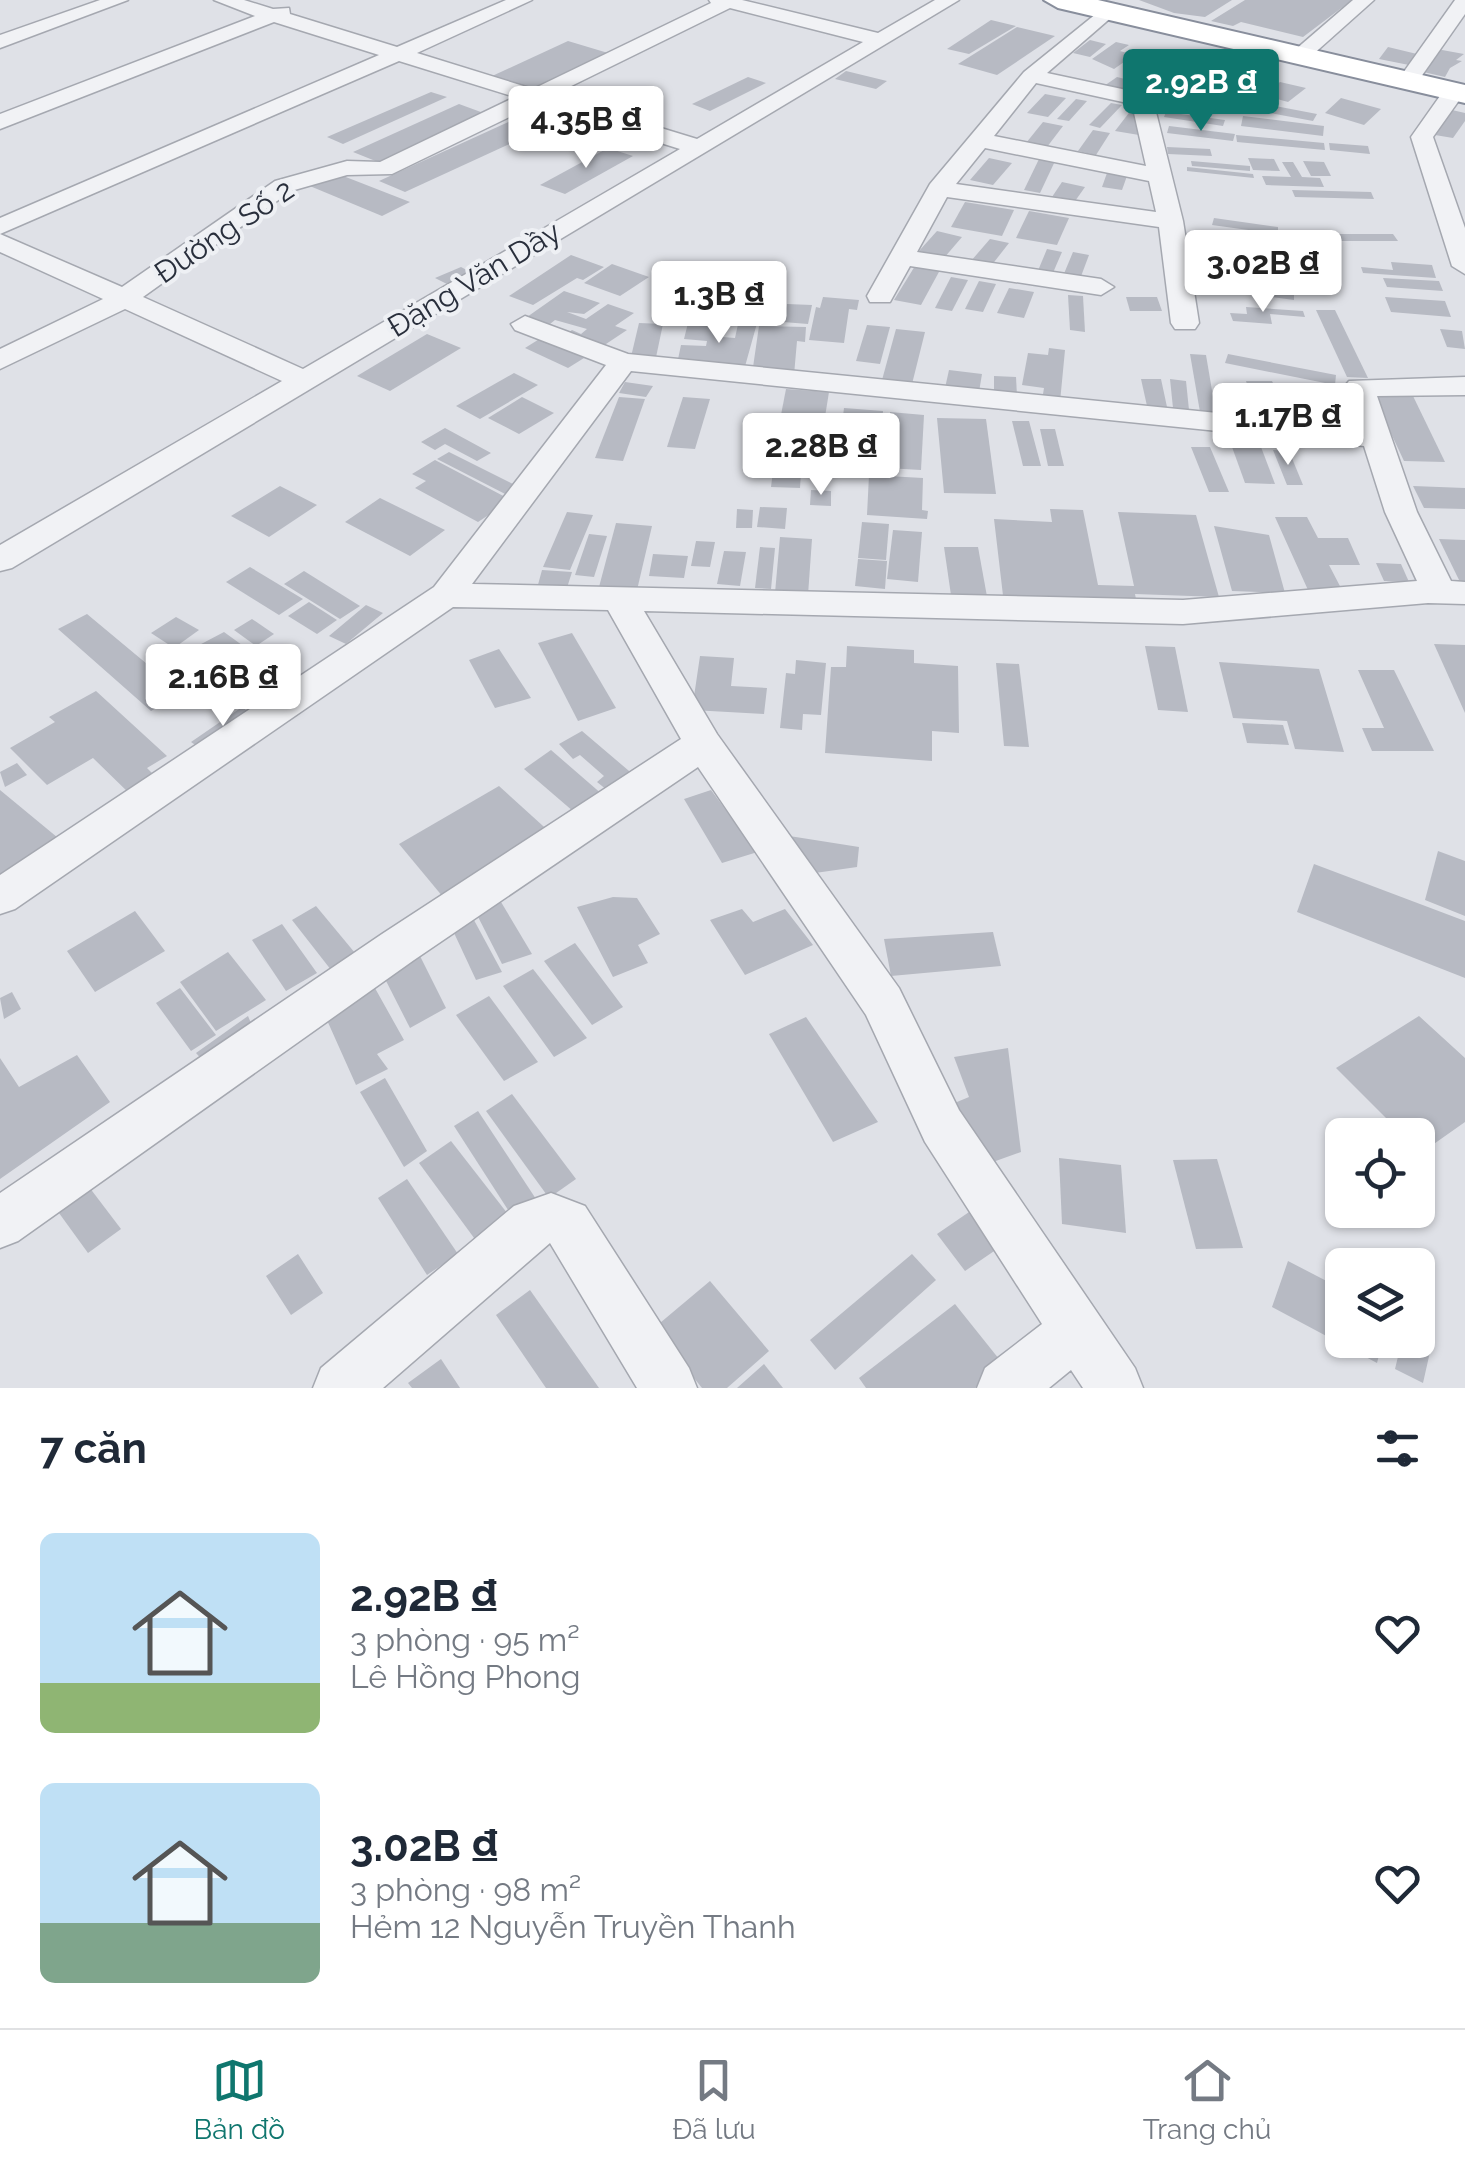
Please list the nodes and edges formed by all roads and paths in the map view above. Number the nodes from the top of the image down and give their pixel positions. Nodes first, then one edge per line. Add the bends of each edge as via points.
1 (118, 0) edge
2 (224, 0) edge
3 (312, 0) edge
4 (522, 0) edge
5 (949, 0) edge
6 (1364, 0) edge
7 (1465, 0) edge
8 (724, 1) edge
9 (1079, 4) edge
10 (272, 15) junction
11 (880, 40) junction
12 (0, 42) edge
13 (397, 54) junction
14 (1302, 54) junction
15 (1032, 76) junction
16 (1409, 80) junction
17 (1460, 93) edge
18 (535, 97) junction
19 (0, 122) edge
20 (980, 140) junction
21 (699, 147) junction
22 (1160, 176) junction
23 (939, 188) junction
24 (1171, 222) junction
25 (0, 227) edge
26 (0, 242) edge
27 (901, 258) junction
28 (1465, 266) edge
29 (1101, 287) dead end
30 (880, 296) dead end
31 (122, 299) junction
32 (525, 324) dead end
33 (1186, 324) dead end
34 (0, 360) edge
35 (623, 362) junction
36 (304, 380) junction
37 (1465, 386) edge
38 (1377, 438) junction
39 (0, 560) edge
40 (1452, 592) edge
41 (446, 595) junction
42 (620, 599) junction
43 (702, 744) junction
44 (0, 897) edge
45 (0, 1223) edge
46 (1077, 1331) junction
47 (341, 1388) edge
48 (669, 1388) edge
49 (1005, 1388) edge
50 (1115, 1388) edge

1 - 12 street
2 - 10 street
3 - 10 street
4 - 13 street
5 - 11 street, Đặng Văn Dầy
6 - 14 street
7 - 16 street
8 - 11 street
8 - 18 street, Đường Số 2
9 - 14 highway
9 - 15 street
10 - 13 street
10 - 19 street
11 - 21 street, Đặng Văn Dầy
13 - 18 street
13 - 25 street
14 - 16 highway
15 - 20 street
15 - 22 street via 1142,100
16 - 17 highway
17 - 28 street via 1422,138
18 - 21 street
18 - 31 street, Đường Số 2 via 384,168 331,171 284,186
20 - 22 street
20 - 23 street
21 - 36 street, Đặng Văn Dầy
22 - 24 street
23 - 24 street
23 - 27 street
24 - 33 street
26 - 31 street
27 - 29 street
27 - 30 street
31 - 34 street, Đường Số 2
31 - 36 street
32 - 35 street
35 - 38 street
35 - 41 street
36 - 39 street, Đặng Văn Dầy
37 - 38 street via 1359,387
38 - 40 street via 1402,512
40 - 42 street via 1183,612
41 - 42 street
41 - 44 street
42 - 43 street
43 - 45 street
43 - 46 street via 882,1002 942,1126
46 - 49 street
46 - 50 street
47 - 48 street via 532,1224 551,1218 567,1224

